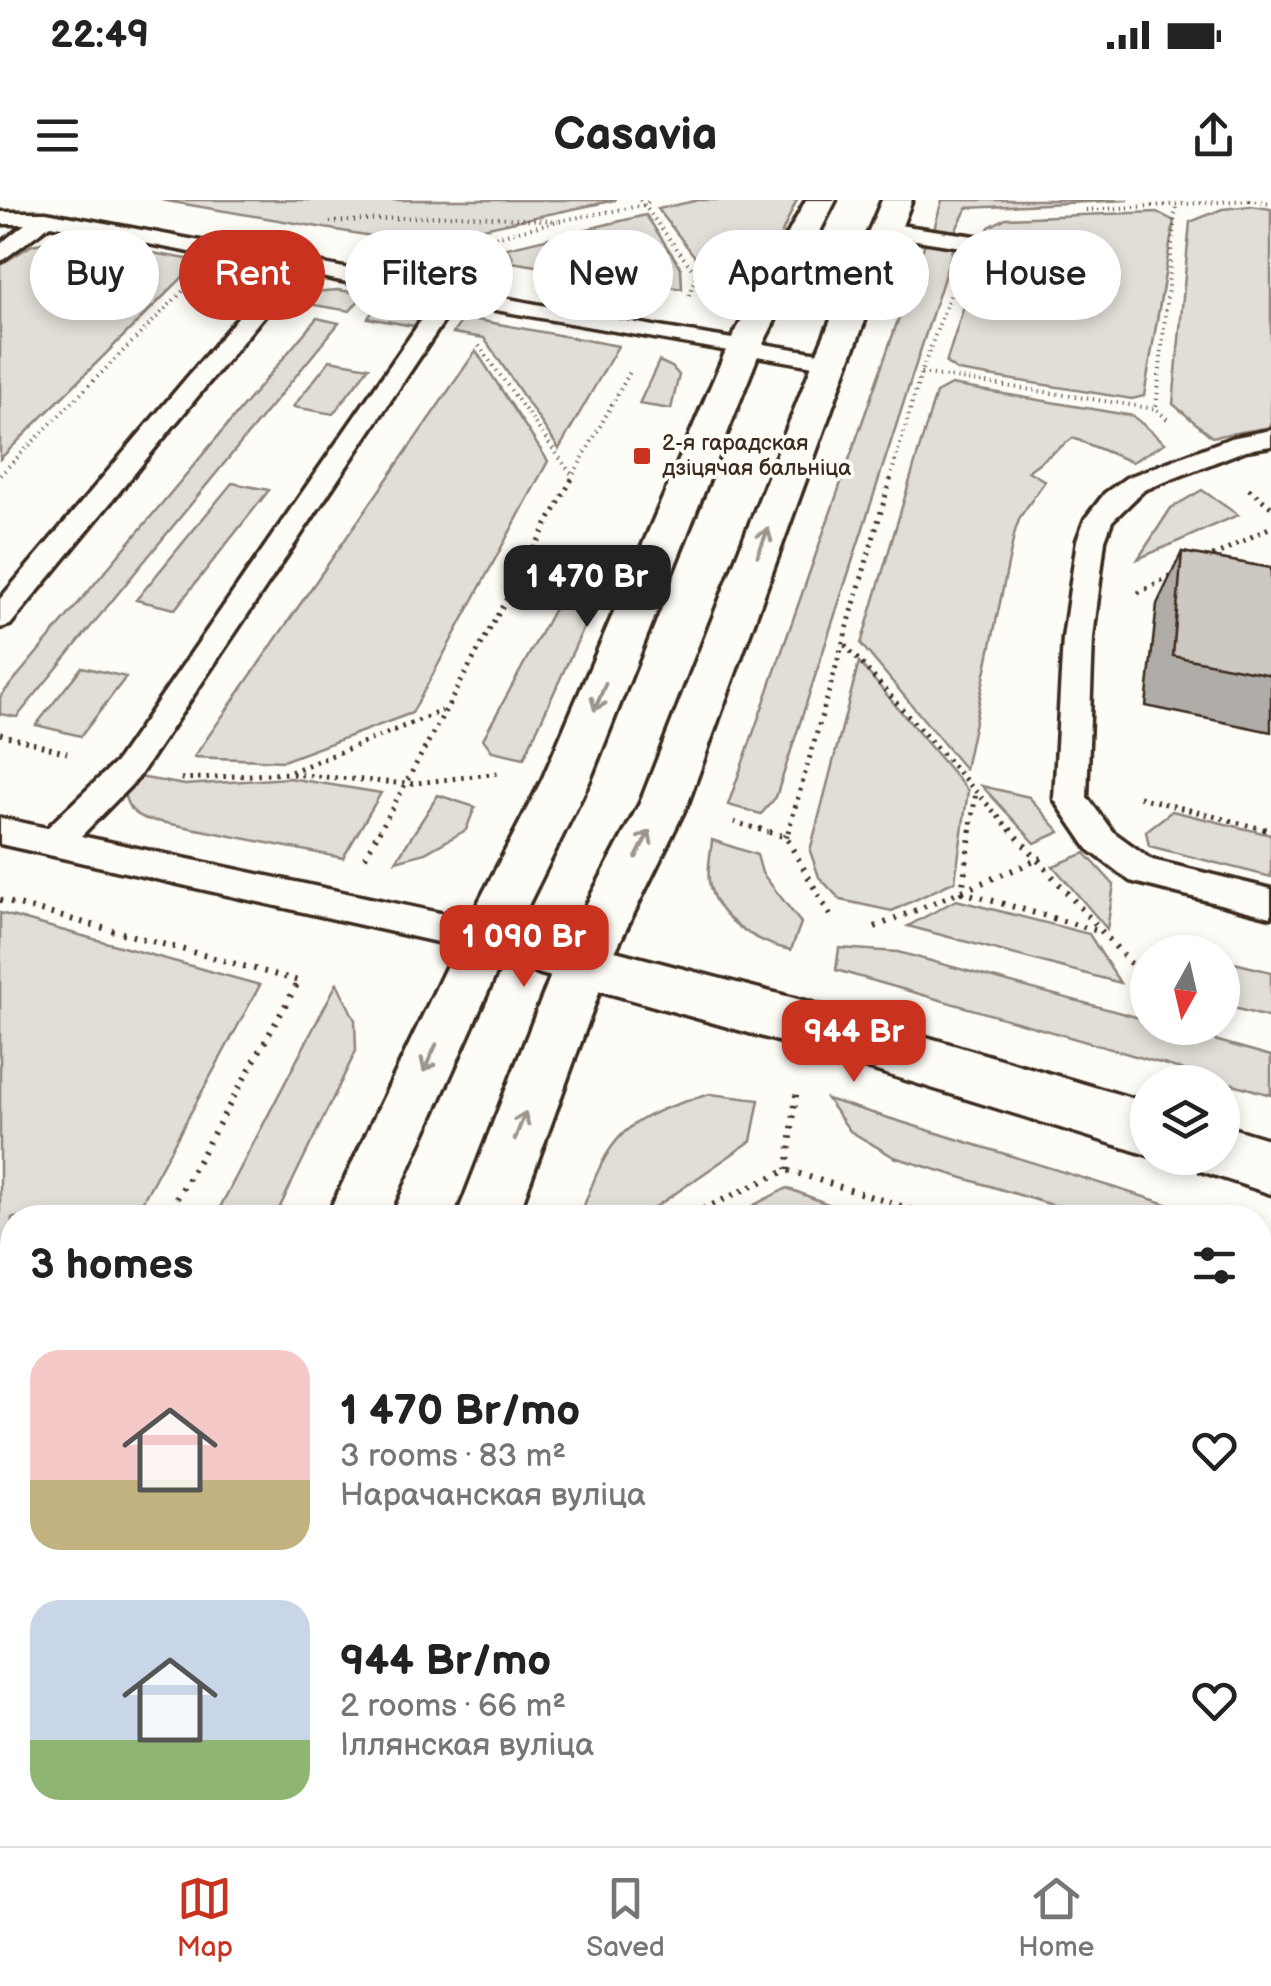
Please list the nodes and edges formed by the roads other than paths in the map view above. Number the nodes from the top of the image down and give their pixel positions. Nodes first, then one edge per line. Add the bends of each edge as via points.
1 (821, 200) edge
2 (891, 214) edge
3 (36, 217) junction
4 (0, 218) edge
5 (949, 235) edge
6 (0, 238) edge
7 (179, 243) edge
8 (0, 256) edge
9 (513, 305) edge
10 (248, 320) edge
11 (432, 320) edge
12 (744, 348) junction
13 (830, 362) junction
14 (1271, 438) edge
15 (0, 618) edge
16 (0, 831) edge
17 (52, 844) junction
18 (1271, 903) edge
19 (486, 938) junction
20 (583, 962) junction
21 (1130, 1124) edge
22 (1240, 1158) edge
23 (1271, 1167) edge
24 (362, 1205) edge
25 (491, 1205) edge

1 - 12 main road
2 - 5 lane
2 - 13 main road
3 - 4 lane
3 - 6 lane
3 - 7 lane
3 - 8 lane
9 - 12 lane
10 - 15 lane
11 - 17 lane via 127,770
12 - 13 lane
12 -> 19 main road via 566,780
20 -> 13 main road via 664,803
14 - 18 lane via 1205,455 1125,492 1100,519 1090,540 1078,638 1070,799 1100,840 1142,870
16 - 17 lane
17 - 19 lane
19 - 20 main road
19 -> 24 main road
20 - 21 main road
25 -> 20 main road
22 - 23 main road

